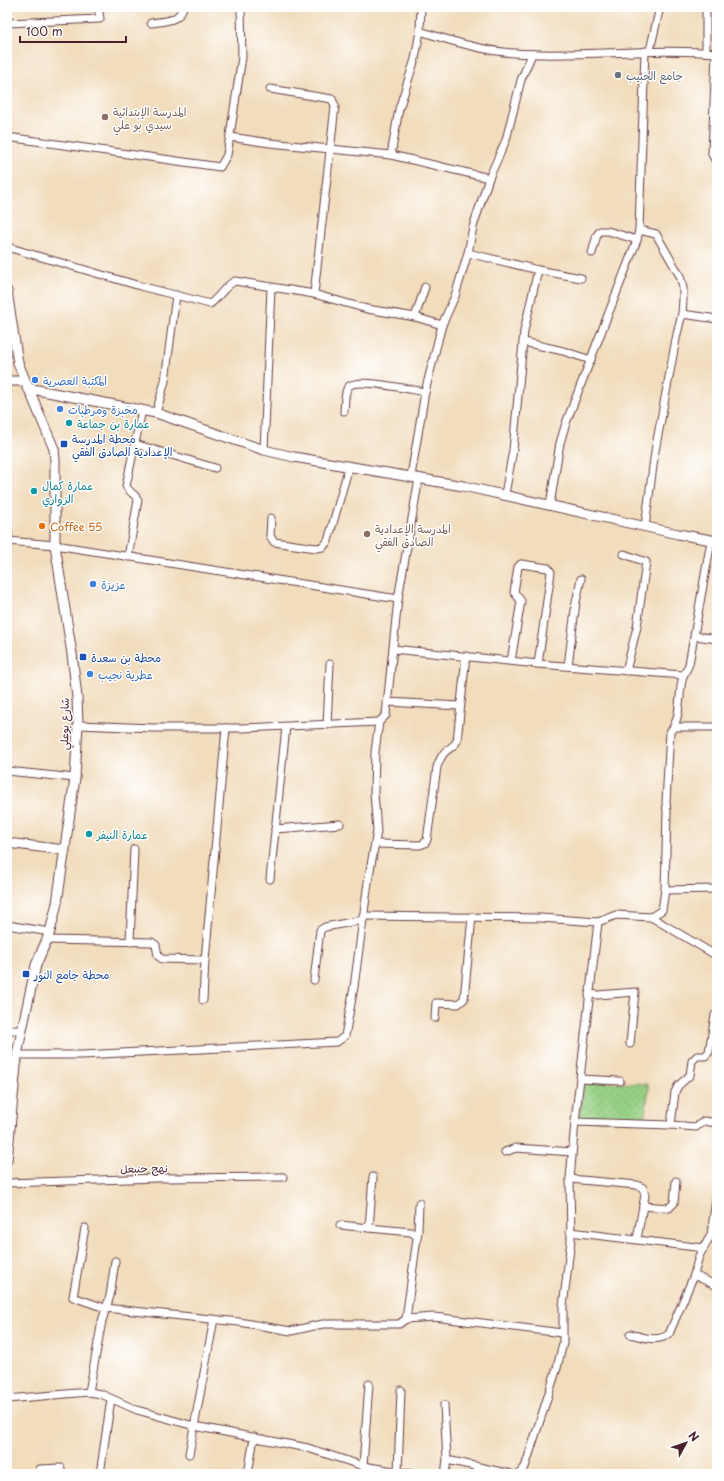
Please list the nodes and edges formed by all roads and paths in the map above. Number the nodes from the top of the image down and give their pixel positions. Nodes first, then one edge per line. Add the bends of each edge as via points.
1 (98, 7) edge
2 (183, 7) edge
3 (241, 7) edge
4 (421, 7) edge
5 (660, 7) edge
6 (706, 7) edge
7 (7, 23) edge
8 (151, 23) dead end
9 (420, 31) junction
10 (647, 50) junction
11 (706, 52) junction
12 (717, 53) edge
13 (532, 54) junction
14 (270, 89) dead end
15 (7, 137) edge
16 (230, 137) junction
17 (330, 149) junction
18 (391, 155) junction
19 (717, 164) edge
20 (489, 178) junction
21 (639, 230) junction
22 (637, 240) junction
23 (7, 247) edge
24 (468, 253) junction
25 (592, 253) dead end
26 (538, 270) junction
27 (581, 278) dead end
28 (425, 287) dead end
29 (271, 288) junction
30 (7, 291) edge
31 (314, 294) junction
32 (176, 295) junction
33 (682, 314) junction
34 (416, 317) junction
35 (717, 319) edge
36 (442, 325) junction
37 (524, 342) junction
38 (591, 360) junction
39 (7, 381) edge
40 (25, 384) junction
41 (425, 392) junction
42 (142, 410) junction
43 (344, 411) dead end
44 (156, 414) junction
45 (134, 444) junction
46 (264, 450) junction
47 (348, 467) junction
48 (216, 468) dead end
49 (415, 477) junction
50 (505, 494) junction
51 (550, 505) junction
52 (271, 518) dead end
53 (7, 524) edge
54 (645, 526) junction
55 (8, 541) edge
56 (714, 541) edge
57 (54, 545) junction
58 (624, 554) dead end
59 (128, 557) junction
60 (581, 579) dead end
61 (398, 599) junction
62 (695, 636) junction
63 (717, 639) edge
64 (393, 649) junction
65 (466, 656) junction
66 (510, 662) junction
67 (330, 664) dead end
68 (538, 664) junction
69 (568, 666) junction
70 (626, 671) junction
71 (683, 675) junction
72 (388, 702) junction
73 (460, 706) junction
74 (379, 722) junction
75 (78, 725) junction
76 (327, 725) junction
77 (286, 726) junction
78 (674, 727) junction
79 (717, 727) edge
80 (226, 728) junction
81 (7, 771) edge
82 (75, 778) junction
83 (340, 824) dead end
84 (275, 829) junction
85 (7, 843) edge
86 (375, 844) junction
87 (134, 849) dead end
88 (65, 850) junction
89 (270, 879) dead end
90 (717, 889) edge
91 (665, 890) junction
92 (472, 916) junction
93 (651, 917) junction
94 (363, 918) junction
95 (598, 922) junction
96 (7, 925) edge
97 (48, 936) junction
98 (130, 942) junction
99 (717, 956) edge
100 (205, 960) junction
101 (314, 980) dead end
102 (589, 994) junction
103 (203, 1000) dead end
104 (715, 1015) dead end
105 (435, 1018) dead end
106 (7, 1030) edge
107 (22, 1030) junction
108 (630, 1044) dead end
109 (17, 1055) junction
110 (580, 1079) junction
111 (620, 1081) dead end
112 (575, 1122) junction
113 (717, 1123) edge
114 (9, 1124) edge
115 (671, 1125) junction
116 (505, 1152) dead end
117 (572, 1152) junction
118 (7, 1160) edge
119 (282, 1177) dead end
120 (373, 1177) dead end
121 (570, 1179) junction
122 (676, 1181) dead end
123 (7, 1184) edge
124 (717, 1192) edge
125 (420, 1203) dead end
126 (643, 1206) junction
127 (715, 1208) edge
128 (340, 1226) dead end
129 (85, 1228) dead end
130 (369, 1228) junction
131 (570, 1232) junction
132 (417, 1236) junction
133 (637, 1239) junction
134 (689, 1246) junction
135 (704, 1248) junction
136 (698, 1256) junction
137 (115, 1261) dead end
138 (694, 1275) junction
139 (717, 1286) edge
140 (105, 1308) junction
141 (214, 1319) junction
142 (406, 1319) junction
143 (562, 1333) junction
144 (630, 1334) dead end
145 (369, 1384) dead end
146 (401, 1390) dead end
147 (89, 1392) junction
148 (7, 1399) edge
149 (111, 1399) junction
150 (444, 1406) dead end
151 (194, 1426) junction
152 (254, 1437) junction
153 (189, 1454) dead end
154 (447, 1460) junction
155 (363, 1466) junction
156 (61, 1468) dead end
157 (393, 1472) edge
158 (40, 1474) edge
159 (100, 1474) edge
160 (248, 1474) edge
161 (412, 1474) edge
162 (445, 1474) edge
163 (512, 1474) edge
164 (519, 1474) edge

1 - 7 street via 100,19
2 - 8 street via 181,14 173,20
3 - 16 street via 242,57
4 - 9 street
5 - 10 street
6 - 11 street
9 - 13 street via 481,48
9 - 18 street via 415,59 399,109
10 - 11 street
10 - 13 street
10 - 21 street
11 - 12 street
12 - 19 street via 712,154
13 - 20 street via 521,80 506,140
14 - 17 street via 332,99 335,106
15 - 16 street via 122,152 214,168 220,167 224,162
16 - 17 street
17 - 18 street
17 - 31 street
18 - 20 street
20 - 24 street via 473,226
21 - 22 street
21 - 33 street via 656,234 680,276 683,288
22 - 25 street via 600,231 596,235
22 - 38 street
23 - 32 street
24 - 26 street
24 - 36 street via 455,296
26 - 27 street
26 - 37 street via 524,331
28 - 34 street
29 - 31 street
29 - 32 street via 235,281 227,285 210,304
29 - 46 street
30 - 40 street, شارع بوعلي via 15,353
31 - 34 street via 366,309
32 - 44 street via 165,381
33 - 35 street
33 - 54 street via 655,450
34 - 36 street
36 - 41 street
37 - 38 street
37 - 50 street
38 - 51 street via 560,443
39 - 40 street
40 - 42 street
40 - 57 street, شارع بوعلي via 54,449 56,460
41 - 43 street via 354,383 346,391
41 - 49 street
42 - 44 street
42 - 45 street
44 - 46 street
45 - 48 street
45 - 59 street via 126,486 138,500
46 - 47 street
47 - 49 street
47 - 52 street via 328,541 323,547 274,542 270,536
49 - 50 street
49 - 61 street
50 - 51 street
51 - 54 street
53 - 55 street
54 - 56 street
55 - 57 street
56 - 62 street
57 - 59 street
57 - 75 street, شارع بوعلي via 75,677
58 - 70 street via 646,562 637,627
59 - 61 street
60 - 69 street
61 - 64 street
62 - 63 street
62 - 71 street via 690,664
64 - 65 street
64 - 72 street
65 - 66 street
65 - 73 street
66 - 68 street
66 - 68 street via 521,601 514,592 518,567 521,564 548,568 551,572
67 - 76 street
68 - 69 street
69 - 70 street
70 - 71 street
71 - 78 street
72 - 73 street
72 - 74 street via 386,715
73 - 86 street via 457,741 454,747 441,757 437,767 426,843 404,846
74 - 76 street
74 - 86 street via 375,752
75 - 80 street
75 - 82 street, شارع بوعلي
76 - 77 street
77 - 80 street
77 - 84 street
78 - 79 street
78 - 91 street via 670,732 666,771
80 - 100 street
81 - 82 street
82 - 88 street, شارع بوعلي
83 - 84 street
84 - 89 street
85 - 88 street
86 - 94 street
87 - 98 street
88 - 97 street, شارع بوعلي via 57,903
90 - 91 street
91 - 93 street via 662,910
92 - 94 street
92 - 95 street
92 - 105 street via 464,998 458,1004 436,1003
93 - 95 street via 616,915
93 - 99 street
94 - 101 street via 322,928 318,934
94 - 109 street via 349,1020 345,1036 337,1042 82,1055
95 - 102 street
96 - 97 street
97 - 98 street
97 - 107 street, شارع بوعلي via 36,965
98 - 100 street via 153,943 157,947 158,956 162,959
100 - 103 street
102 - 108 street via 635,992
102 - 110 street
104 - 115 street via 709,1052 705,1056 696,1056 692,1062 690,1075 675,1092
106 - 107 street
107 - 109 street, شارع بوعلي
109 - 114 street, شارع بوعلي
110 - 111 street
110 - 112 street
112 - 115 street
112 - 117 street
113 - 115 street via 704,1121 696,1127
114 - 118 street, شارع بوعلي
116 - 117 street via 516,1148
117 - 121 street
119 - 123 street, نهج حنبعل via 158,1178
120 - 130 street
121 - 126 street via 640,1186 645,1195
121 - 131 street
122 - 126 street via 674,1203 669,1208
124 - 127 street
125 - 132 street
126 - 133 street
127 - 135 street via 711,1235
128 - 130 street
129 - 140 street via 73,1297
130 - 132 street via 410,1232
131 - 133 street
131 - 143 street
132 - 142 street
133 - 134 street
134 - 135 street
134 - 136 street
135 - 136 street
136 - 138 street
137 - 140 street via 110,1296
138 - 139 street
138 - 144 street via 668,1334 655,1340
140 - 141 street
140 - 147 street
141 - 142 street via 291,1331 323,1324 399,1324
141 - 151 street
142 - 143 street via 434,1317
143 - 164 street via 563,1343 557,1368 525,1467
145 - 155 street
146 - 157 street
147 - 148 street
147 - 149 street
149 - 151 street via 137,1410
149 - 159 street
150 - 154 street
151 - 152 street
151 - 153 street
152 - 155 street via 308,1448
152 - 160 street
154 - 162 street
154 - 163 street
155 - 157 street
156 - 158 street via 40,1469
157 - 161 street

